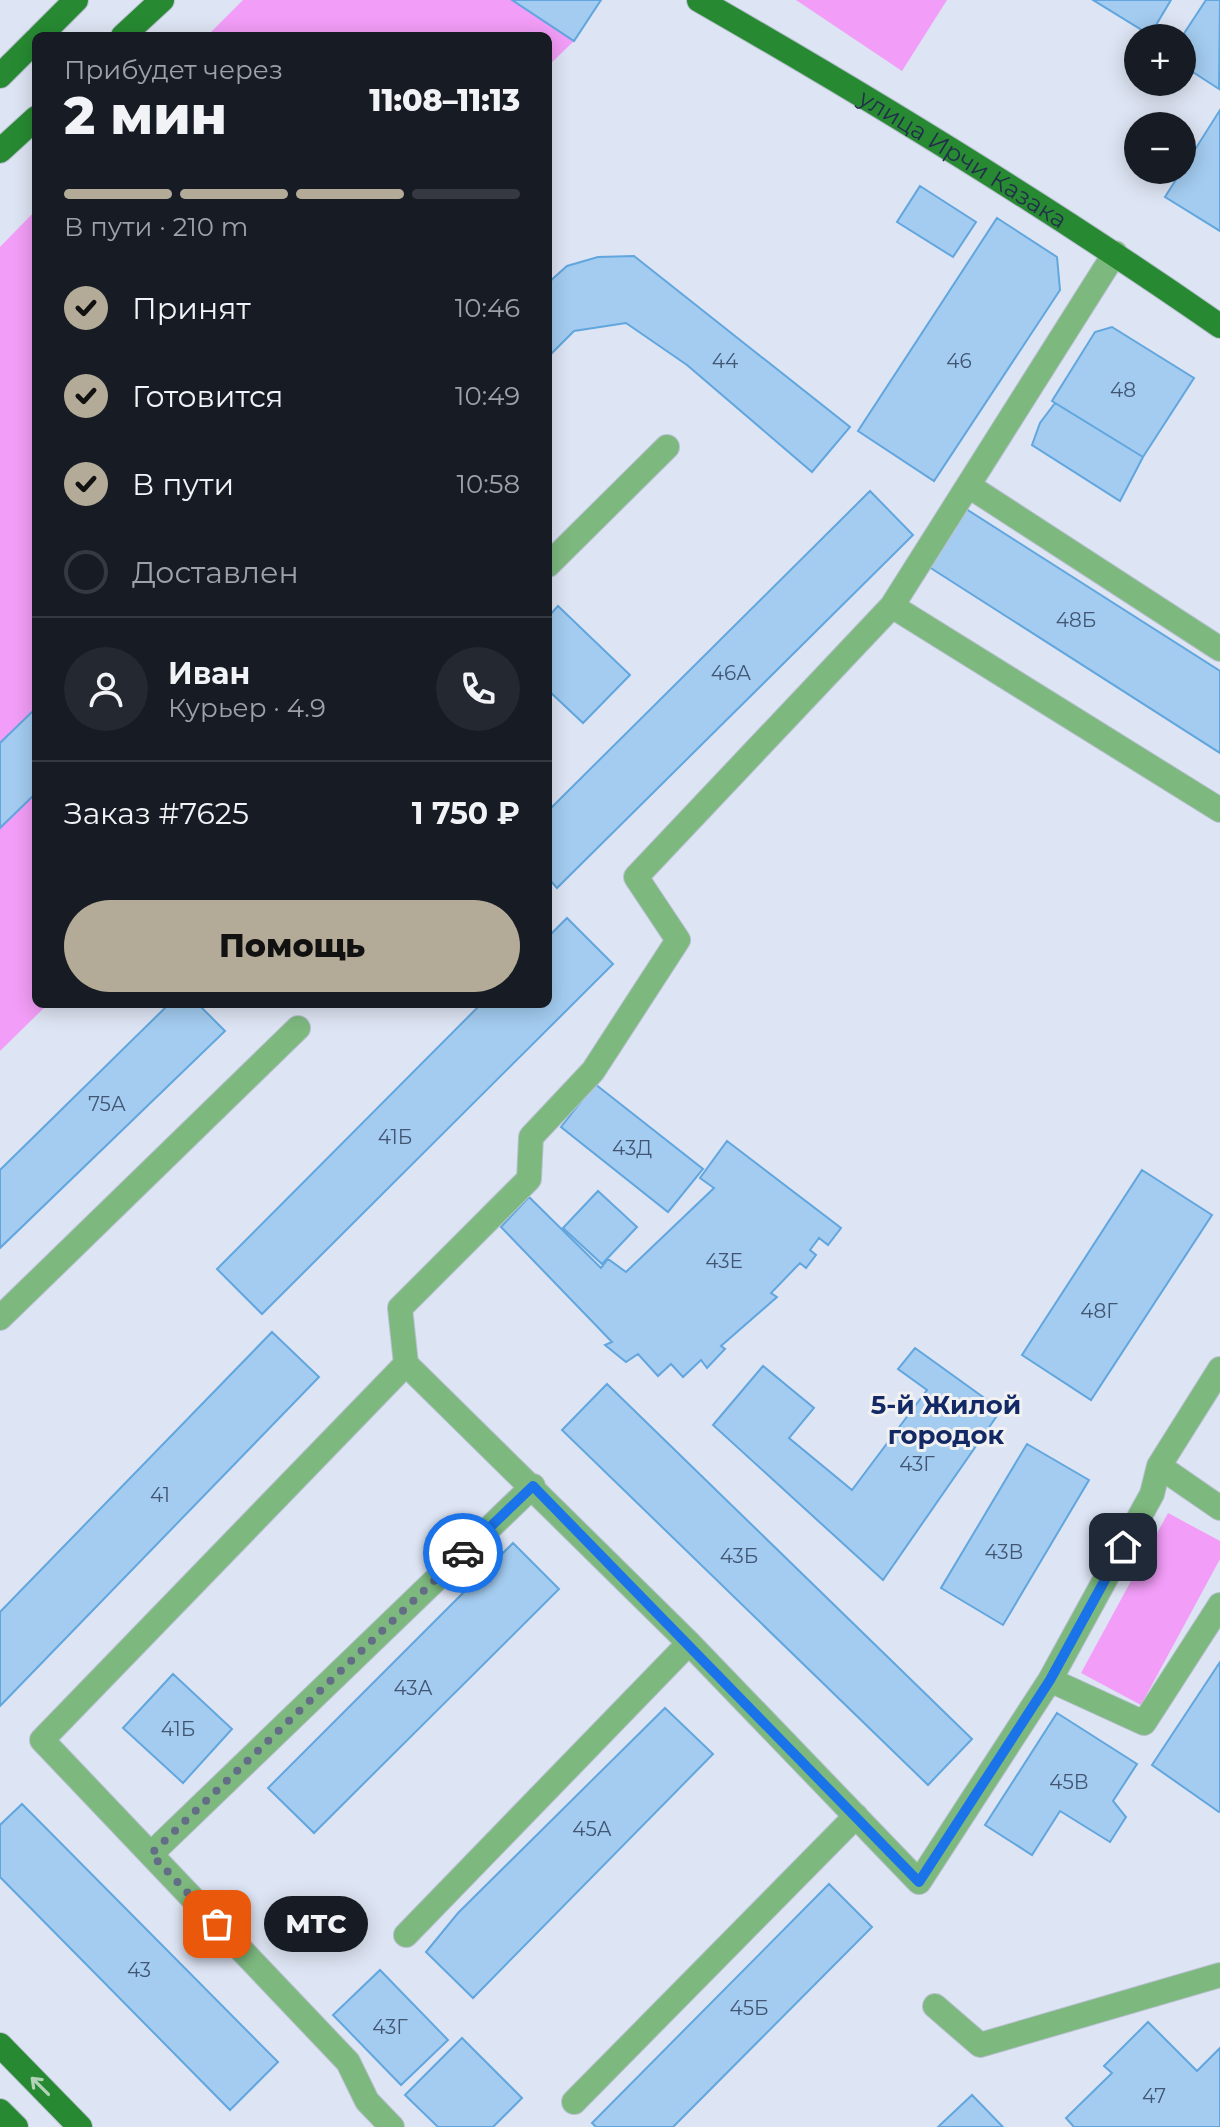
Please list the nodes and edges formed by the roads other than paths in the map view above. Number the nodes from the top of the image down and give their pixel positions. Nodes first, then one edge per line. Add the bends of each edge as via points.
1 (76, 0) edge
2 (162, 0) edge
3 (699, 0) edge
4 (44, 32) edge
5 (127, 32) edge
6 (32, 44) edge
7 (0, 76) edge
8 (32, 122) edge
9 (0, 151) edge
10 (1115, 253) junction
11 (1220, 326) edge
12 (667, 447) dead end
13 (969, 486) junction
14 (552, 561) edge
15 (892, 606) junction
16 (1220, 649) edge
17 (1220, 810) edge
18 (298, 1028) dead end
19 (0, 1318) edge
20 (406, 1364) junction
21 (1220, 1369) edge
22 (1159, 1466) junction
23 (533, 1486) junction
24 (1220, 1508) edge
25 (1220, 1605) edge
26 (689, 1643) junction
27 (1050, 1680) junction
28 (856, 1816) junction
29 (151, 1854) junction
30 (406, 1935) dead end
31 (1220, 1975) edge
32 (935, 2006) dead end
33 (0, 2045) edge
34 (574, 2102) dead end
35 (0, 2111) edge
36 (16, 2127) edge
37 (80, 2127) edge
38 (392, 2127) edge

1 - 4 main road
2 - 5 main road
3 - 10 main road, улица Ирчи Казака via 859,92
6 - 7 main road
8 - 9 main road
10 - 11 main road, улица Ирчи Казака
10 - 13 street
12 - 14 street
13 - 15 street
13 - 16 street
15 - 17 street
15 - 20 street via 636,877 678,940 593,1071 531,1137 529,1179 400,1308
18 - 19 street
20 - 23 street
20 - 29 street via 42,1740
21 - 22 street
22 - 24 street
22 - 27 street via 1152,1494
23 - 26 street
23 - 29 street
25 - 27 street via 1144,1723
26 - 28 street
26 - 30 street
27 - 28 street via 919,1882
28 - 34 street
29 - 38 street via 348,2062 367,2101
31 - 32 street via 980,2045
37 -> 33 main road
35 - 36 main road

